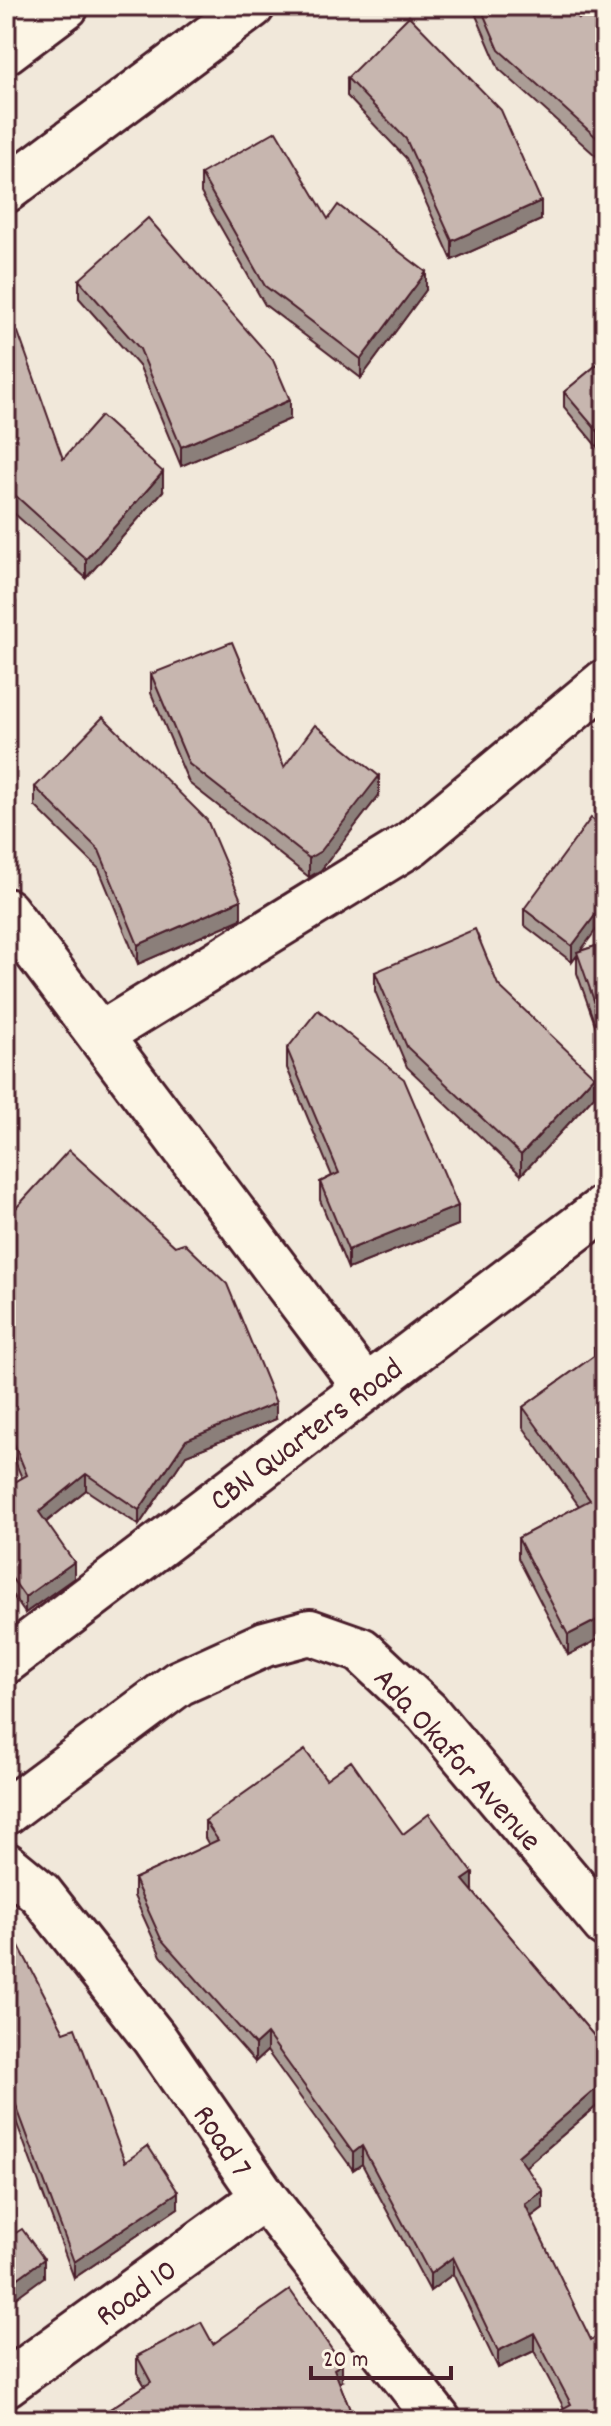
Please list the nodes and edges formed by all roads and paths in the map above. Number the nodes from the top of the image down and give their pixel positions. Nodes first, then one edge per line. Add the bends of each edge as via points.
1 (66, 6) edge
2 (252, 6) edge
3 (6, 51) edge
4 (6, 190) edge
5 (605, 682) edge
6 (6, 911) edge
7 (100, 1035) junction
8 (605, 1207) edge
9 (365, 1387) junction
10 (6, 1661) edge
11 (6, 1812) edge
12 (6, 1865) edge
13 (605, 1924) edge
14 (264, 2197) junction
15 (6, 2384) edge
16 (438, 2420) edge

1 - 3 street
2 - 4 street
5 - 7 street via 411,844
6 - 7 street
7 - 9 street
8 - 9 street, CBN Quarters Road
9 - 10 street, CBN Quarters Road
11 - 13 street, Ada Okafor Avenue via 179,1683 265,1644 310,1632 361,1650 427,1712
12 - 14 street, Road 7 via 40,1893 154,2038
14 - 15 street, Road 10
14 - 16 street, Road 7

